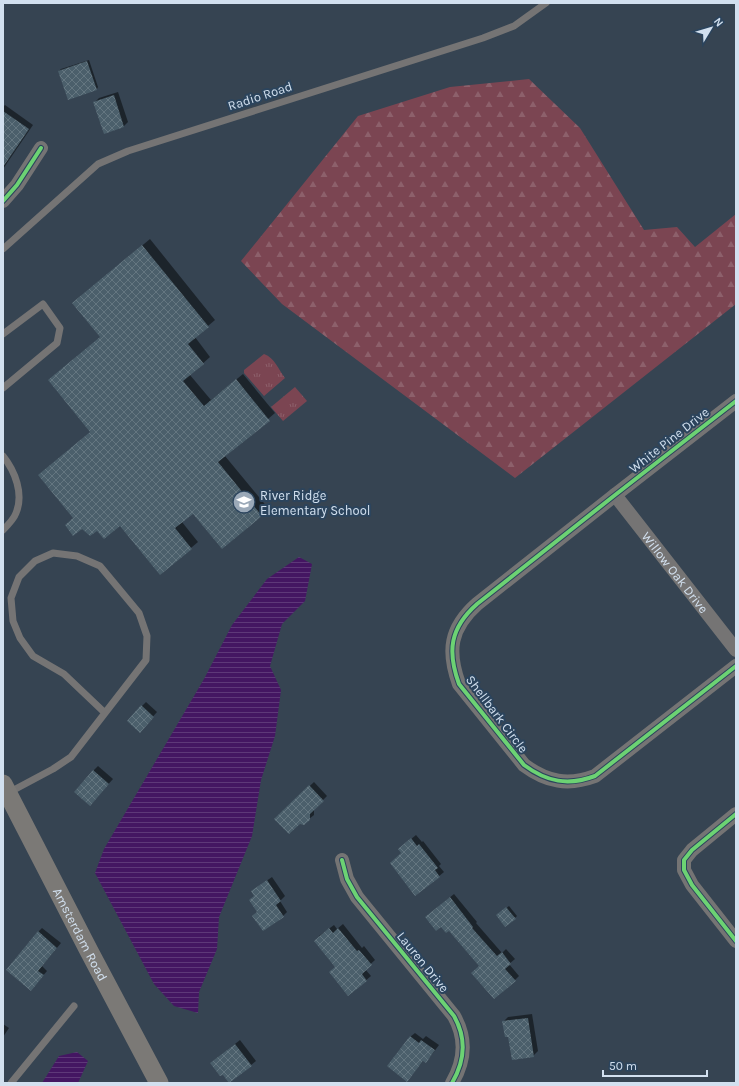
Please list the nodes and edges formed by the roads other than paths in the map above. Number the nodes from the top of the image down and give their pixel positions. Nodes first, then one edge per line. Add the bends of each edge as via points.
1 (546, 3) edge
2 (42, 148) dead end
3 (3, 202) edge
4 (3, 249) edge
5 (3, 334) edge
6 (3, 388) edge
7 (736, 401) edge
8 (3, 456) edge
9 (615, 495) junction
10 (3, 530) edge
11 (736, 650) edge
12 (736, 666) edge
13 (105, 713) junction
14 (5, 789) edge
15 (736, 814) edge
16 (342, 860) dead end
17 (736, 941) edge
18 (74, 1006) dead end
19 (10, 1083) edge
20 (159, 1083) edge
21 (452, 1083) edge

1 - 4 lane, Radio Road via 514,26 483,38 128,150 110,158 98,164
2 - 3 street
5 - 6 lane via 43,304 60,328 56,343
7 - 9 street, White Pine Drive
8 - 10 lane via 16,479 19,497 16,513
9 - 11 street, Willow Oak Drive
9 - 12 street, Shellbark Circle via 467,613 455,634 452,647 459,684 524,765 545,778 571,782 595,776
13 - 13 lane via 146,660 147,636 139,613 100,566 77,556 53,553 35,561 19,577 11,598 13,621 20,638 33,656 64,674
13 - 14 lane via 71,757 53,770
14 - 20 main road, Amsterdam Road
15 - 17 street via 692,850 684,860 684,870 692,885
16 - 21 street, Lauren Drive via 346,878 357,897 458,1023 463,1049 460,1068
18 - 19 lane

